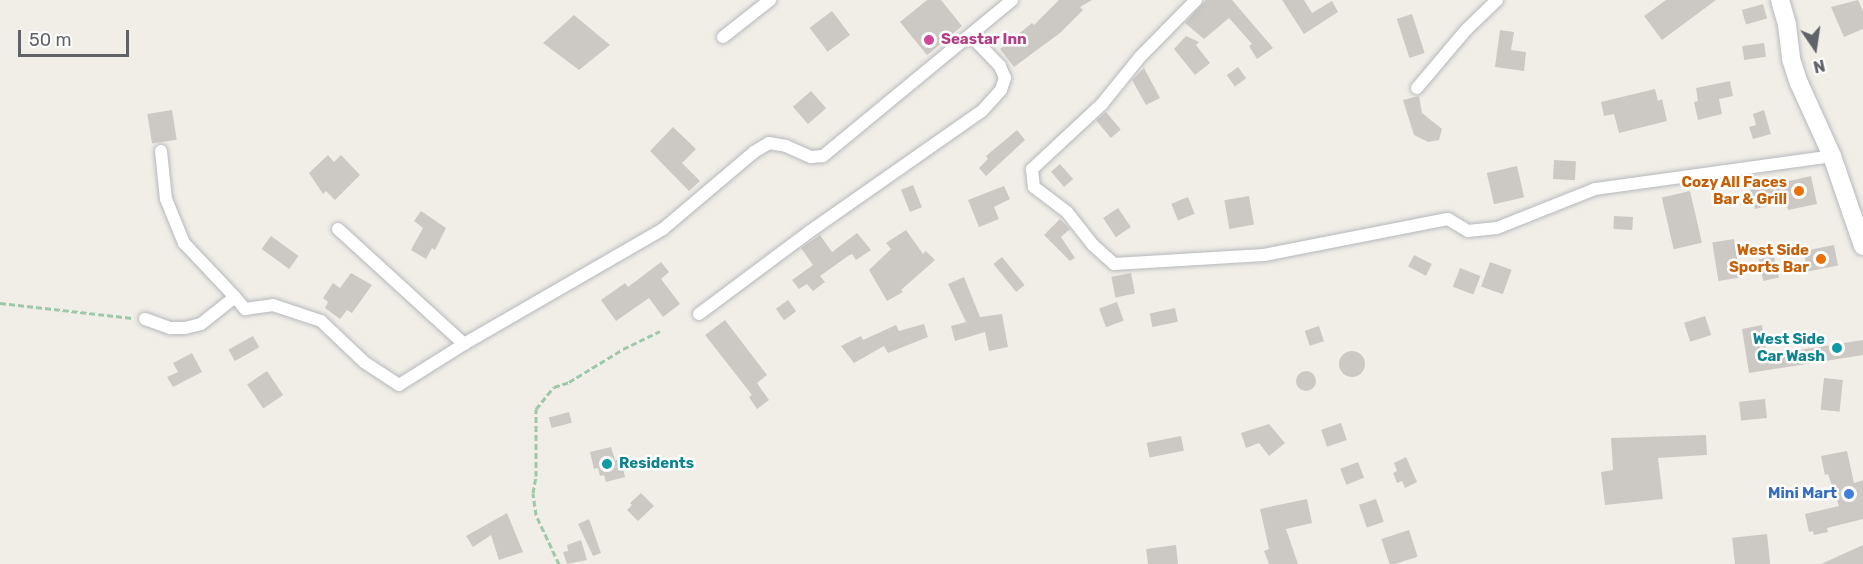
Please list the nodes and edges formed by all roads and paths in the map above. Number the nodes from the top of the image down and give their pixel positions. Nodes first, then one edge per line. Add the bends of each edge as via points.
1 (770, 0) edge
2 (1012, 0) edge
3 (1196, 0) edge
4 (1497, 0) edge
5 (1780, 0) edge
6 (971, 36) junction
7 (723, 37) dead end
8 (1417, 88) dead end
9 (161, 152) dead end
10 (1832, 156) junction
11 (338, 229) dead end
12 (1863, 246) edge
13 (235, 297) junction
14 (0, 303) edge
15 (699, 314) dead end
16 (145, 319) joint
17 (660, 331) dead end
18 (464, 344) junction
19 (559, 564) edge

1 - 7 street
2 - 6 street
3 - 10 street via 1140,57 1102,104 1032,169 1034,187 1067,212 1113,264 1264,255 1448,219 1468,231 1497,228 1596,189
4 - 8 street
5 - 10 main road via 1796,75
6 - 15 street via 1000,66 1005,78 1001,90 982,111
6 - 18 street via 823,156 811,157 769,143 663,229
9 - 13 street via 166,199 184,243
10 - 12 main road
11 - 18 street
13 - 16 street via 193,327 170,328
13 - 18 street via 245,309 273,305 321,321 364,362 399,385
14 - 16 path
17 - 19 path via 554,387 536,409 536,514

